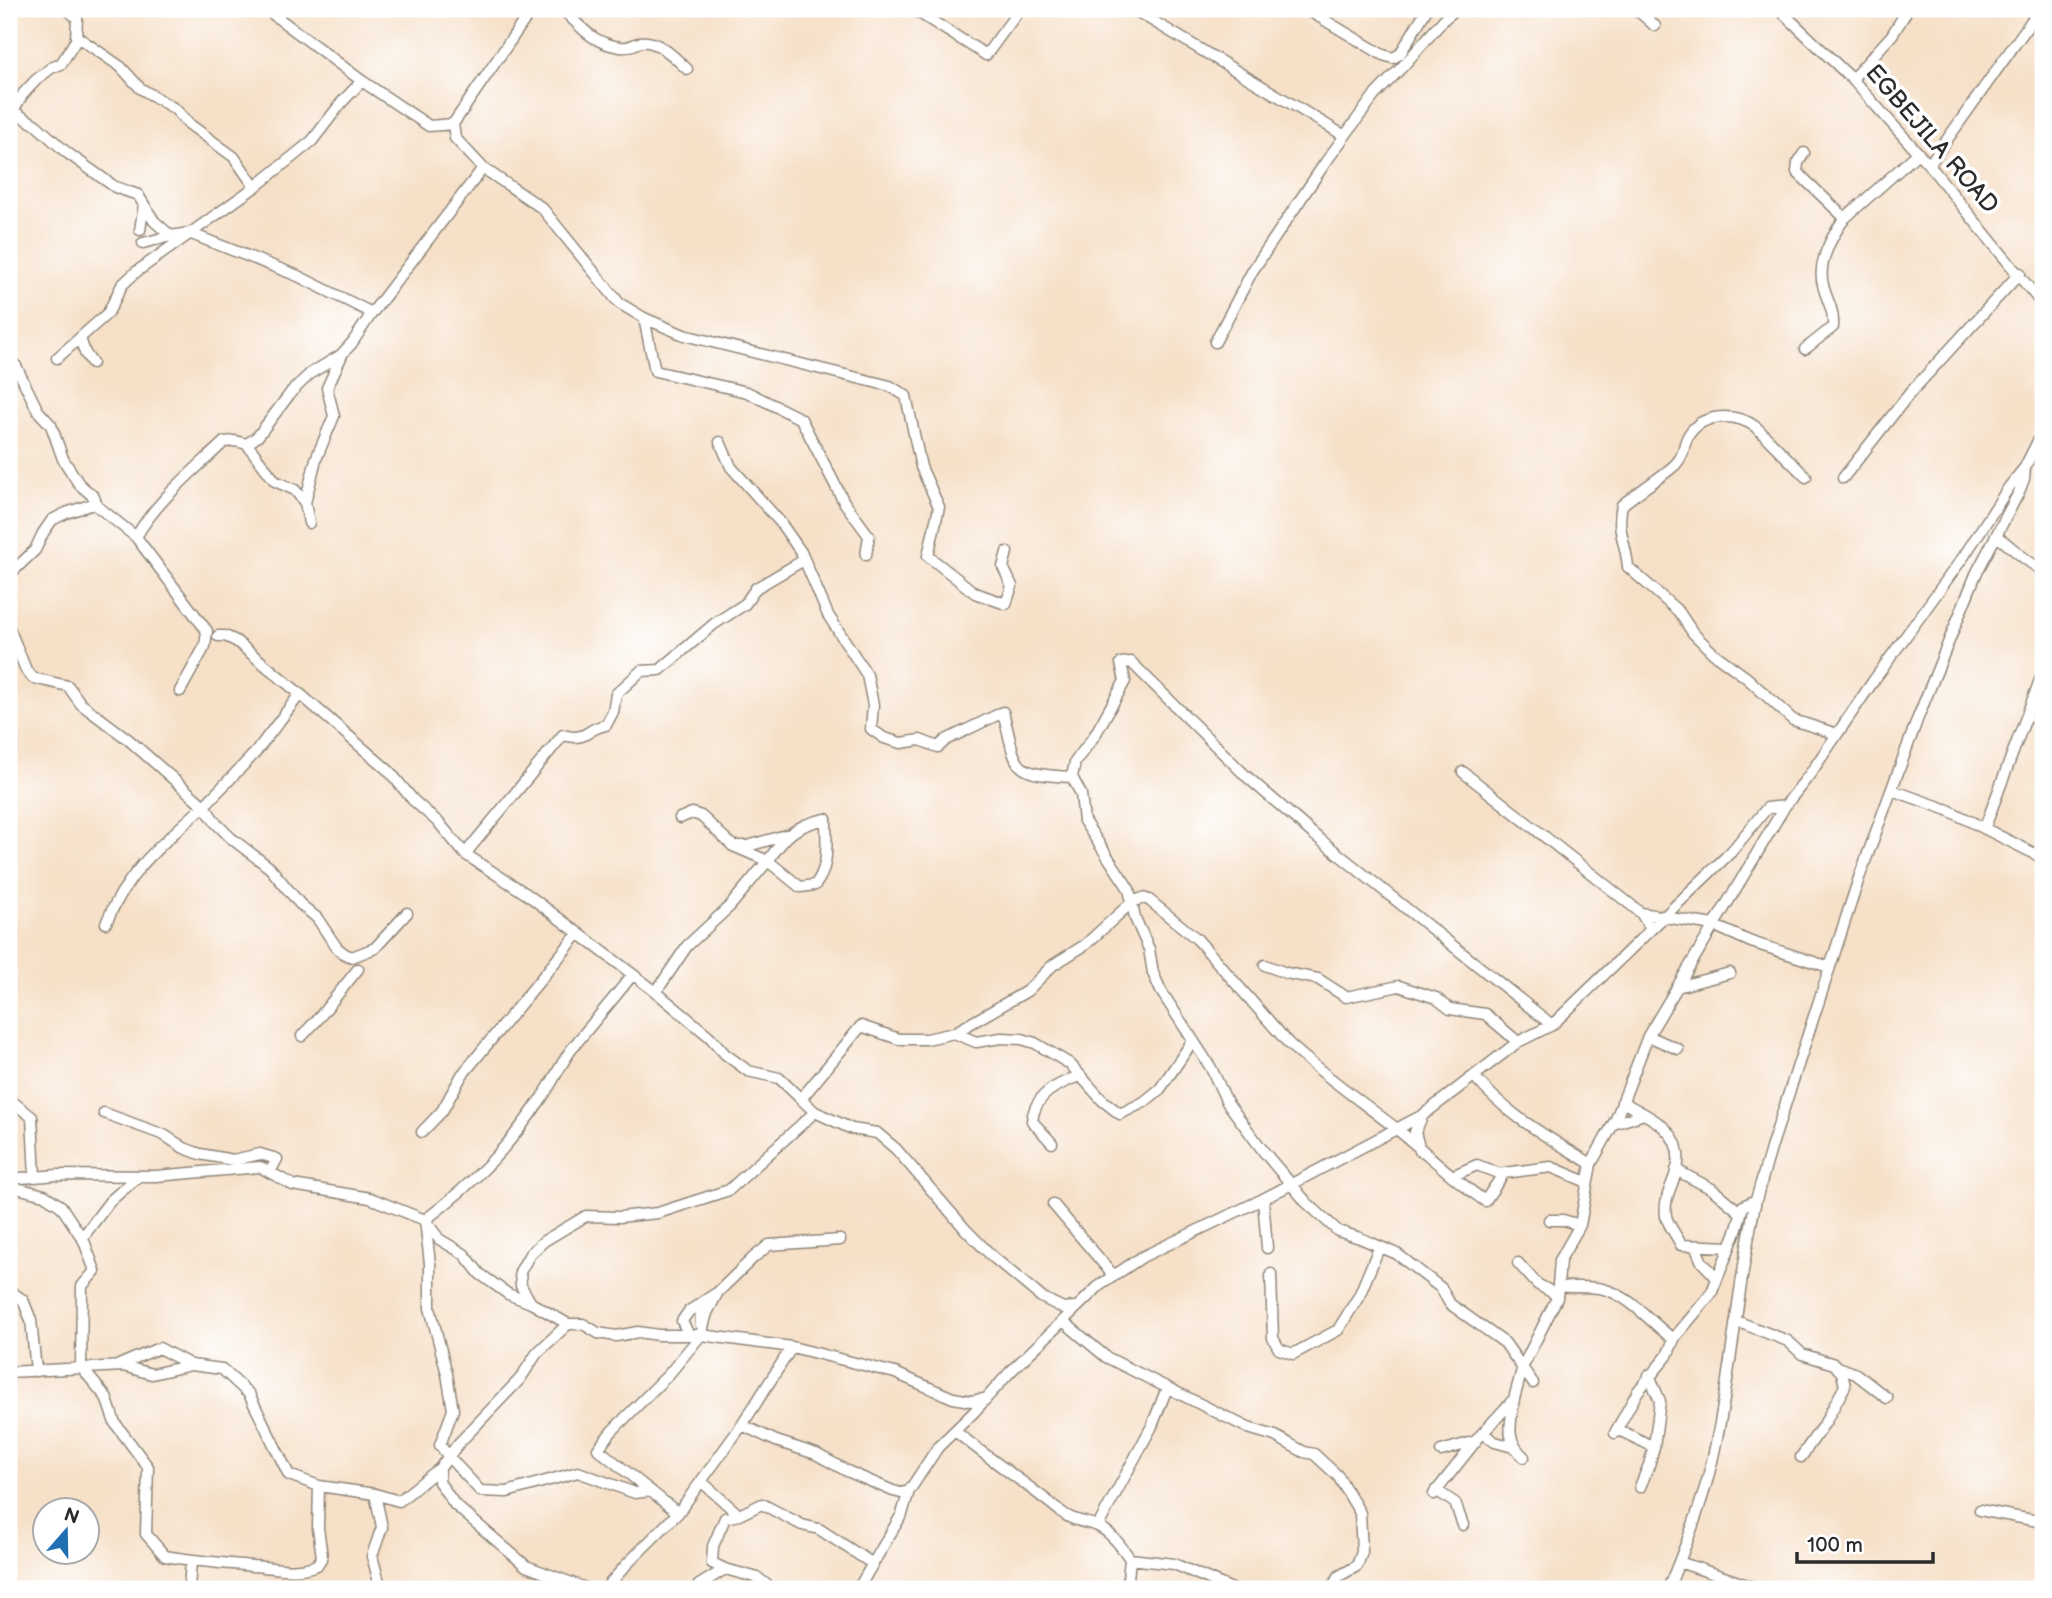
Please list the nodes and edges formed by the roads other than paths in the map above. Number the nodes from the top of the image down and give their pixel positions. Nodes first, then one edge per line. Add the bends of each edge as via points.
1 (67, 9) edge
2 (86, 9) edge
3 (266, 9) edge
4 (532, 9) edge
5 (562, 9) edge
6 (913, 9) edge
7 (1020, 9) edge
8 (1133, 9) edge
9 (1308, 9) edge
10 (1427, 9) edge
11 (1457, 9) edge
12 (1636, 9) edge
13 (1779, 9) edge
14 (2039, 9) edge
15 (1905, 14) dead end
16 (77, 18) junction
17 (1654, 26) dead end
18 (76, 36) junction
19 (687, 69) dead end
20 (1852, 79) junction
21 (362, 81) junction
22 (11, 114) edge
23 (453, 124) junction
24 (1345, 136) junction
25 (1804, 153) dead end
26 (1918, 153) junction
27 (1929, 165) junction
28 (483, 167) junction
29 (255, 187) junction
30 (144, 205) junction
31 (1845, 218) junction
32 (140, 230) dead end
33 (189, 233) junction
34 (171, 236) junction
35 (143, 243) dead end
36 (2020, 273) junction
37 (2043, 305) edge
38 (372, 313) junction
39 (644, 318) junction
40 (80, 338) junction
41 (1215, 342) dead end
42 (1805, 349) dead end
43 (343, 353) junction
44 (57, 358) dead end
45 (9, 361) edge
46 (92, 363) dead end
47 (2043, 431) edge
48 (720, 442) dead end
49 (247, 444) junction
50 (2025, 467) junction
51 (1806, 477) dead end
52 (1843, 478) dead end
53 (96, 503) junction
54 (305, 503) junction
55 (309, 523) dead end
56 (1996, 536) junction
57 (136, 537) junction
58 (1007, 552) dead end
59 (866, 555) dead end
60 (804, 560) junction
61 (2043, 570) edge
62 (9, 575) edge
63 (9, 628) edge
64 (207, 631) junction
65 (218, 636) junction
66 (205, 646) junction
67 (2043, 672) edge
68 (180, 691) dead end
69 (300, 694) junction
70 (1837, 734) junction
71 (1463, 772) dead end
72 (1072, 778) junction
73 (1892, 790) junction
74 (204, 806) junction
75 (1785, 806) junction
76 (680, 818) dead end
77 (1985, 827) junction
78 (786, 835) junction
79 (733, 846) junction
80 (465, 854) junction
81 (2043, 858) edge
82 (768, 860) junction
83 (1132, 902) junction
84 (407, 913) dead end
85 (1641, 913) junction
86 (1663, 917) junction
87 (106, 923) dead end
88 (1713, 925) junction
89 (1651, 929) junction
90 (578, 934) junction
91 (370, 950) junction
92 (348, 956) junction
93 (1265, 965) dead end
94 (1829, 967) junction
95 (358, 969) junction
96 (1730, 973) dead end
97 (632, 975) junction
98 (1677, 987) junction
99 (656, 992) junction
100 (1552, 1025) junction
101 (954, 1033) junction
102 (302, 1036) dead end
103 (1647, 1036) junction
104 (1192, 1042) junction
105 (1518, 1042) junction
106 (1678, 1049) dead end
107 (1079, 1076) junction
108 (1475, 1077) junction
109 (9, 1099) edge
110 (801, 1099) junction
111 (1622, 1102) junction
112 (815, 1112) junction
113 (104, 1113) dead end
114 (1644, 1114) junction
115 (1423, 1115) junction
116 (1613, 1124) junction
117 (1397, 1129) junction
118 (422, 1132) dead end
119 (1052, 1143) dead end
120 (1420, 1151) junction
121 (1591, 1164) junction
122 (1676, 1170) junction
123 (270, 1172) junction
124 (1503, 1175) junction
125 (139, 1176) junction
126 (1452, 1176) junction
127 (34, 1177) junction
128 (9, 1179) edge
129 (1587, 1182) junction
130 (1293, 1184) junction
131 (9, 1186) edge
132 (1263, 1199) junction
133 (1756, 1200) junction
134 (1053, 1204) dead end
135 (1741, 1213) junction
136 (425, 1220) junction
137 (1549, 1220) dead end
138 (1580, 1225) junction
139 (82, 1238) junction
140 (840, 1240) dead end
141 (1695, 1246) junction
142 (1730, 1247) junction
143 (1267, 1248) dead end
144 (1379, 1248) junction
145 (1518, 1263) dead end
146 (1271, 1274) dead end
147 (1113, 1275) junction
148 (1717, 1278) junction
149 (9, 1290) edge
150 (1557, 1291) junction
151 (718, 1292) junction
152 (531, 1303) junction
153 (700, 1304) junction
154 (1074, 1307) junction
155 (1063, 1321) junction
156 (1736, 1321) junction
157 (568, 1324) junction
158 (695, 1335) junction
159 (1675, 1337) junction
160 (792, 1347) junction
161 (191, 1365) junction
162 (117, 1366) junction
163 (1523, 1366) junction
164 (81, 1367) junction
165 (1837, 1367) junction
166 (36, 1371) junction
167 (9, 1372) edge
168 (1649, 1376) junction
169 (1533, 1383) dead end
170 (1167, 1388) junction
171 (1887, 1398) dead end
172 (984, 1399) junction
173 (1514, 1399) junction
174 (742, 1425) junction
175 (955, 1431) junction
176 (1479, 1437) junction
177 (1513, 1447) junction
178 (1654, 1447) junction
179 (1441, 1451) dead end
180 (1524, 1457) dead end
181 (1801, 1457) dead end
182 (448, 1458) junction
183 (440, 1468) junction
184 (702, 1482) junction
185 (319, 1486) junction
186 (1640, 1487) dead end
187 (651, 1491) junction
188 (909, 1491) junction
189 (375, 1494) junction
190 (1980, 1510) dead end
191 (678, 1513) junction
192 (739, 1514) junction
193 (2043, 1522) edge
194 (1463, 1525) dead end
195 (1098, 1526) junction
196 (1130, 1559) junction
197 (191, 1561) junction
198 (1679, 1562) junction
199 (873, 1564) junction
200 (725, 1569) junction
201 (189, 1589) edge
202 (377, 1589) edge
203 (588, 1589) edge
204 (605, 1589) edge
205 (696, 1589) edge
206 (772, 1589) edge
207 (858, 1589) edge
208 (1127, 1589) edge
209 (1232, 1589) edge
210 (1332, 1589) edge
211 (1668, 1589) edge
212 (1759, 1589) edge

1 - 16 street
2 - 16 street
3 - 21 street
4 - 23 street
5 - 19 street via 592,37 630,48 650,42
6 - 7 street via 986,55
8 - 24 street
9 - 10 street via 1393,58
11 - 24 street via 1374,96
12 - 17 street
13 - 20 street, EGBEJILA ROAD
14 - 27 street
15 - 20 street
16 - 18 street
18 - 22 street via 61,64 36,80
18 - 29 street via 234,157
20 - 26 street, EGBEJILA ROAD
21 - 23 street via 429,126
21 - 29 street via 312,141
22 - 30 street via 36,125 116,187 138,194
23 - 28 street via 455,138
24 - 41 street via 1253,270
25 - 31 street via 1797,172
26 - 27 street, EGBEJILA ROAD
26 - 31 street
27 - 36 street, EGBEJILA ROAD
28 - 38 street
28 - 39 street via 542,208 620,303
29 - 33 street
30 - 32 street
30 - 34 street
31 - 42 street via 1835,232 1821,274 1834,313 1833,327
33 - 34 street
33 - 38 street via 298,276
33 - 40 street via 122,285 108,313
34 - 35 street
36 - 37 street, EGBEJILA ROAD
36 - 52 street via 1941,358
38 - 43 street
39 - 58 street via 684,335 890,386 906,396 921,467 939,507 928,556 975,593 1006,604 1012,586 1003,567
39 - 59 street via 655,371 747,392 801,419 844,502 869,536
40 - 44 street
40 - 46 street
43 - 49 street via 292,391
43 - 54 street via 327,388 334,416
45 - 53 street via 51,425 63,459
47 - 50 street
48 - 60 street via 731,467 780,522
49 - 54 street via 268,474
49 - 57 street via 224,442 162,502
50 - 56 street via 2019,492
50 - 70 street
51 - 70 street via 1747,421 1732,416 1702,421 1686,439 1685,454 1622,505 1618,521 1628,567 1679,612 1713,653 1793,720
53 - 57 street
53 - 62 street via 52,520 35,551
54 - 55 street
56 - 61 street
56 - 73 street via 1976,574
57 - 64 street
60 - 72 street via 828,615 867,675 873,705 871,729 901,743 920,740 939,747 1003,712 1014,759 1021,769
60 - 80 street via 756,588 745,604 660,670 641,671 616,694 606,725 576,739 563,735
63 - 74 street via 33,678 68,686 82,704
64 - 65 street
64 - 66 street
65 - 66 street
65 - 69 street via 236,641
66 - 68 street
67 - 77 street
69 - 74 street via 255,753
69 - 80 street via 389,771
70 - 75 street
71 - 85 street
72 - 83 street via 1081,794 1084,821 1129,889
72 - 100 street via 1075,762 1125,681 1121,663 1131,662 1245,775 1312,833
73 - 77 street
73 - 94 street
74 - 87 street via 130,877
74 - 92 street via 231,838 270,869
75 - 86 street via 1767,808 1731,852
75 - 88 street
76 - 79 street via 692,813 701,816
77 - 81 street
78 - 79 street
78 - 82 street
78 - 82 street via 826,819 823,875 815,885 800,887
79 - 82 street
80 - 90 street
82 - 99 street via 730,906 687,946
83 - 101 street via 1027,991
83 - 104 street via 1153,973
83 - 117 street via 1149,900 1184,927 1289,1044
84 - 91 street
85 - 86 street
85 - 89 street
86 - 88 street
86 - 89 street
88 - 94 street
88 - 98 street
89 - 100 street
90 - 97 street
90 - 118 street via 462,1075 442,1111
91 - 92 street
91 - 95 street
92 - 95 street
93 - 105 street via 1318,979 1346,997 1399,986 1436,998 1450,1009 1485,1014
94 - 133 street
95 - 102 street
96 - 98 street
97 - 99 street
97 - 136 street via 573,1047 489,1167
98 - 103 street
99 - 110 street via 748,1071 779,1078
100 - 105 street
101 - 107 street via 976,1042 1029,1040 1059,1055
101 - 110 street via 927,1040 899,1039 861,1026
103 - 106 street
103 - 111 street
104 - 107 street via 1160,1089 1120,1114
104 - 130 street via 1227,1102
105 - 108 street
107 - 119 street via 1042,1095 1034,1108 1032,1121
108 - 115 street
108 - 121 street via 1516,1117
109 - 127 street via 32,1117
110 - 112 street
111 - 114 street
111 - 116 street
112 - 152 street via 729,1190 658,1213 586,1216 544,1241 520,1272 521,1286
112 - 154 street via 852,1129 877,1133 993,1257 1041,1297 1063,1308
113 - 123 street via 201,1154 233,1160 260,1154 276,1159
114 - 116 street
114 - 122 street via 1662,1124 1676,1143
115 - 117 street
115 - 120 street via 1415,1132
116 - 121 street
117 - 120 street
117 - 130 street
120 - 126 street
121 - 129 street
122 - 135 street via 1712,1189
122 - 141 street via 1667,1194 1666,1218 1681,1245
123 - 125 street via 251,1167
123 - 136 street via 293,1185 370,1198
124 - 126 street via 1477,1164
124 - 126 street via 1485,1201
124 - 129 street via 1551,1167
125 - 127 street
125 - 139 street via 110,1201
127 - 128 street
129 - 138 street
130 - 132 street
130 - 144 street via 1338,1231
131 - 139 street via 44,1195 61,1206
132 - 143 street
132 - 147 street
133 - 135 street via 1743,1206
133 - 156 street
134 - 147 street
135 - 142 street
136 - 152 street via 439,1239 464,1254 480,1274 508,1294
136 - 182 street via 430,1308 453,1410 440,1445
137 - 138 street
138 - 150 street via 1560,1260
139 - 164 street via 95,1271 82,1286
140 - 151 street via 769,1245
141 - 142 street
141 - 148 street
142 - 148 street
144 - 146 street via 1359,1296 1338,1330 1293,1354 1279,1349 1273,1338
144 - 163 street via 1397,1254 1441,1287 1450,1304 1499,1337
145 - 150 street via 1537,1284
147 - 154 street
148 - 159 street via 1711,1294
149 - 166 street via 23,1300 31,1320
150 - 159 street via 1603,1289 1641,1310
150 - 163 street
151 - 153 street
151 - 158 street
152 - 157 street
153 - 158 street
153 - 158 street via 682,1321
154 - 155 street
155 - 170 street via 1106,1357
155 - 172 street
156 - 165 street
156 - 198 street via 1716,1442 1699,1512
157 - 158 street via 583,1324 616,1336 638,1332
157 - 182 street via 537,1353 520,1379
158 - 160 street
158 - 187 street via 669,1374 598,1449
159 - 168 street via 1667,1356
160 - 172 street via 895,1373 953,1398
160 - 174 street
161 - 162 street via 152,1374
161 - 162 street via 159,1348
161 - 185 street via 222,1369 249,1394 289,1475
162 - 164 street
163 - 169 street
163 - 173 street
164 - 166 street
164 - 197 street via 106,1397 115,1423 148,1467 146,1534 165,1556
165 - 171 street via 1856,1374
165 - 181 street via 1845,1386
166 - 167 street
168 - 178 street via 1660,1401
168 - 178 street via 1616,1431
170 - 195 street via 1152,1426
170 - 210 street via 1314,1454 1338,1476 1360,1513 1362,1552 1357,1566 1339,1576
172 - 175 street
173 - 176 street
173 - 177 street
174 - 184 street
174 - 188 street via 893,1491
175 - 188 street via 938,1447
175 - 195 street via 1060,1511
176 - 177 street
176 - 179 street
176 - 194 street via 1435,1492 1455,1503
177 - 180 street
178 - 186 street
182 - 183 street
182 - 187 street via 480,1491 507,1492 578,1472 635,1493
183 - 189 street via 399,1501
183 - 203 street via 439,1482 454,1505 527,1566
184 - 191 street
184 - 192 street
185 - 189 street
185 - 197 street via 322,1557 317,1566 299,1572
187 - 191 street
188 - 199 street via 902,1514
189 - 202 street via 382,1527 372,1556
190 - 193 street
191 - 204 street
192 - 199 street via 762,1504 818,1529
192 - 200 street via 725,1518 713,1546 712,1563
195 - 196 street
196 - 208 street
196 - 209 street via 1174,1564
197 - 201 street
198 - 211 street
198 - 212 street
199 - 207 street
200 - 205 street
200 - 206 street via 758,1578

